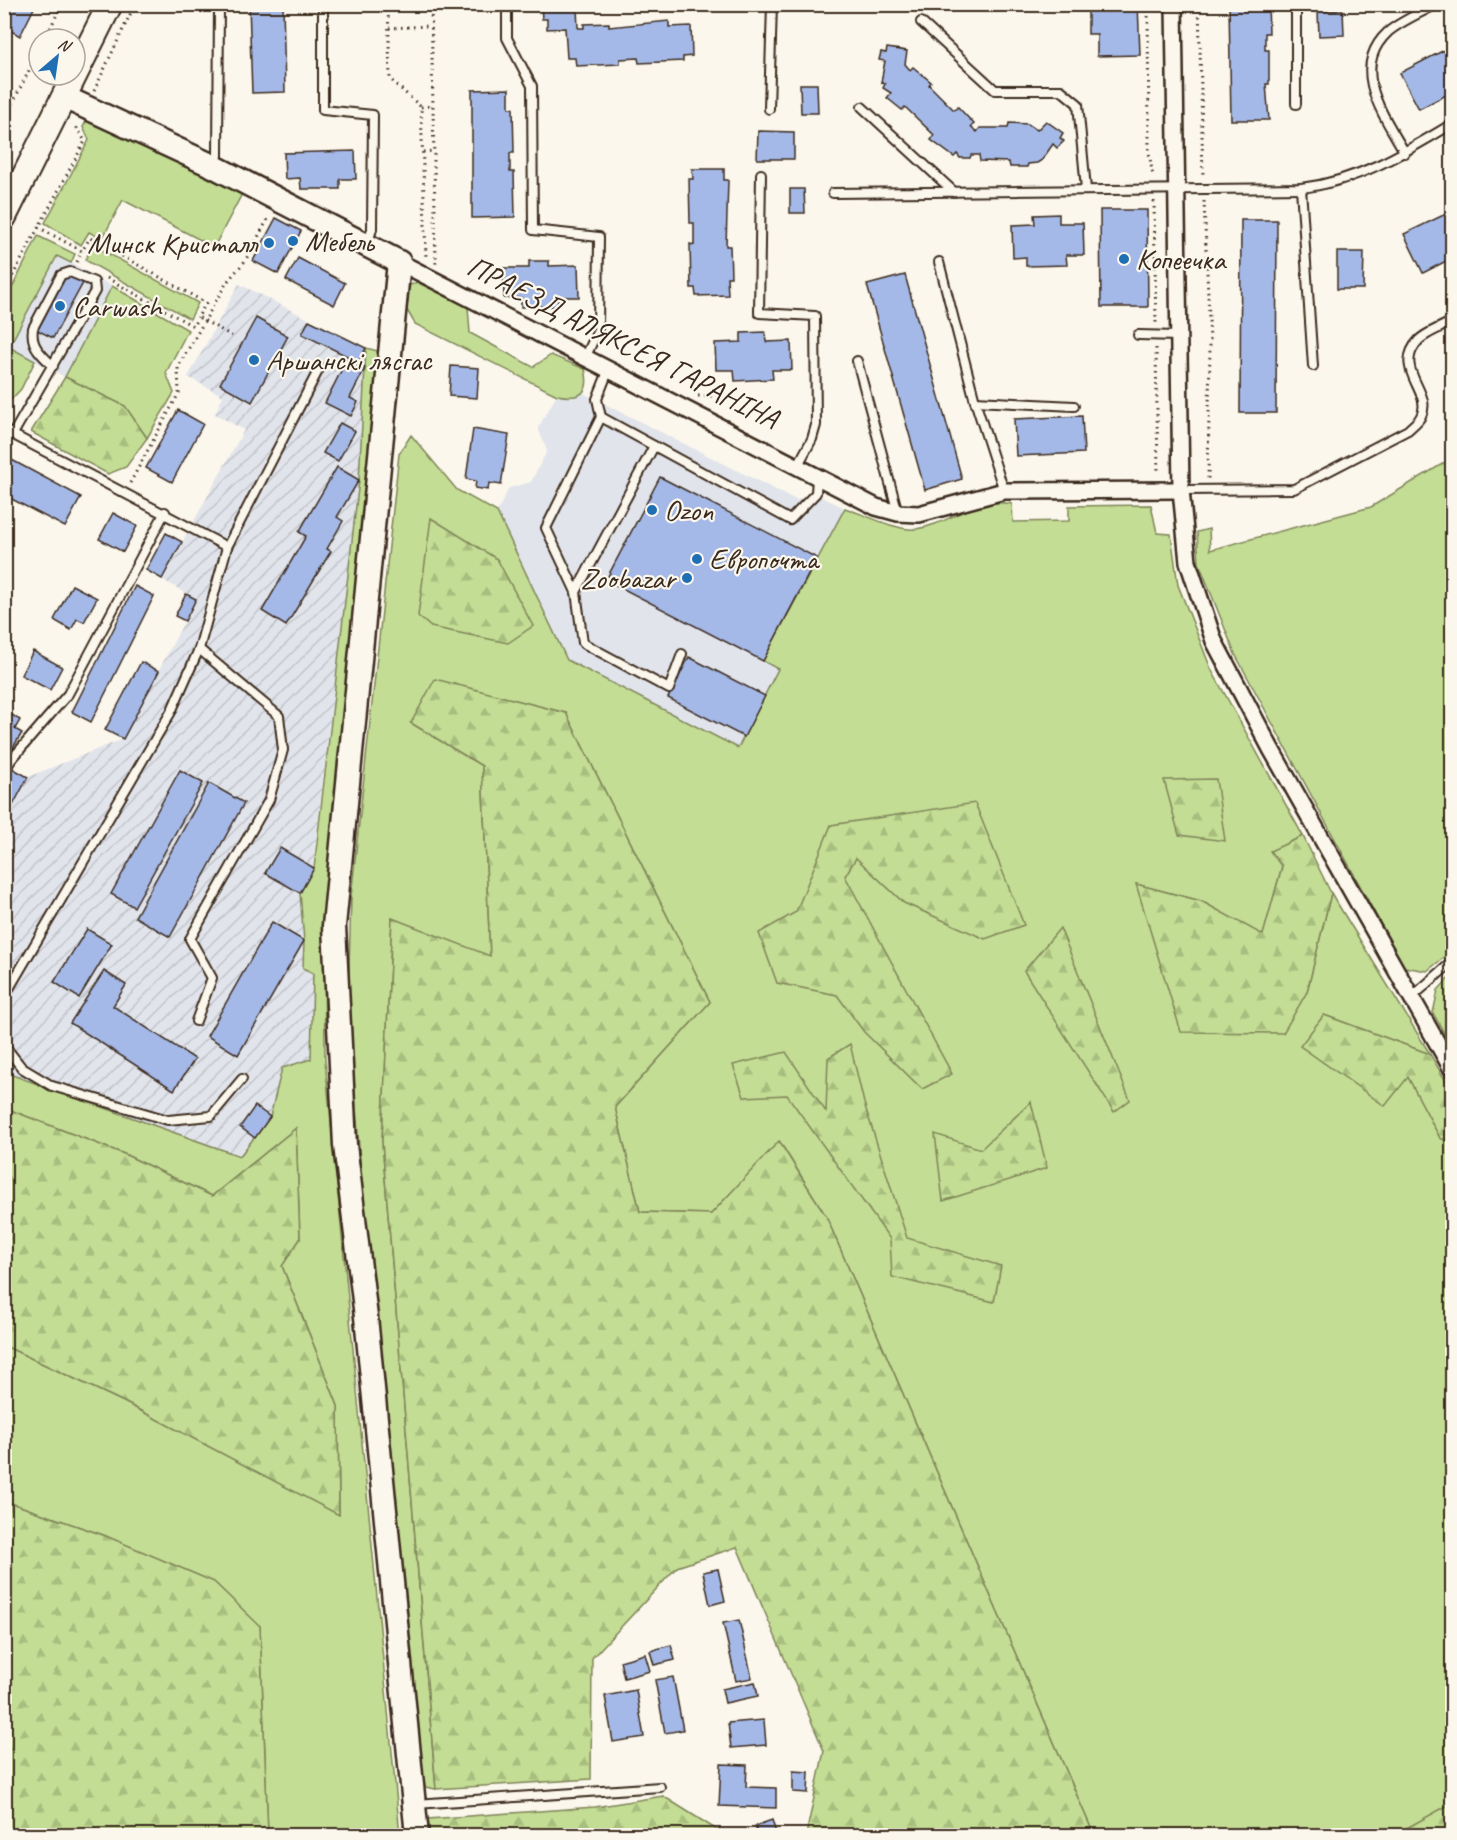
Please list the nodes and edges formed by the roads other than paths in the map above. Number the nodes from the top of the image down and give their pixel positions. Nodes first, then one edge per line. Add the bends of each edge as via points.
1 (110, 4) edge
2 (219, 4) edge
3 (323, 4) edge
4 (507, 4) edge
5 (772, 4) edge
6 (1174, 4) edge
7 (1296, 4) edge
8 (1436, 4) edge
9 (921, 22) dead end
10 (64, 97) junction
11 (1296, 104) dead end
12 (862, 107) dead end
13 (769, 109) dead end
14 (1452, 124) edge
15 (1405, 153) junction
16 (213, 166) junction
17 (760, 174) dead end
18 (1177, 188) junction
19 (1301, 188) junction
20 (1086, 189) junction
21 (954, 192) junction
22 (833, 193) dead end
23 (4, 217) edge
24 (368, 245) junction
25 (399, 262) junction
26 (939, 262) dead end
27 (1452, 321) edge
28 (1138, 335) dead end
29 (1179, 336) junction
30 (586, 356) junction
31 (857, 361) dead end
32 (53, 366) junction
33 (1313, 366) dead end
34 (320, 367) dead end
35 (609, 368) junction
36 (975, 401) junction
37 (1074, 406) dead end
38 (601, 417) junction
39 (4, 430) edge
40 (14, 434) junction
41 (654, 446) junction
42 (798, 465) junction
43 (817, 476) junction
44 (1181, 490) junction
45 (1004, 491) junction
46 (165, 512) junction
47 (898, 513) junction
48 (227, 547) junction
49 (576, 592) junction
50 (199, 649) junction
51 (682, 654) dead end
52 (4, 772) edge
53 (1452, 962) edge
54 (4, 997) edge
55 (1412, 997) junction
56 (196, 1021) dead end
57 (4, 1045) edge
58 (1452, 1069) edge
59 (242, 1079) dead end
60 (660, 1787) dead end
61 (414, 1804) junction
62 (417, 1836) edge

1 - 10 main road
2 - 16 lane via 218,156
3 - 24 lane via 323,110 373,114 372,230
4 - 30 lane via 507,38 532,86 533,230 599,237 598,330
5 - 13 lane
6 - 18 street
7 - 11 lane
8 - 15 lane via 1388,32 1369,69 1372,93
9 - 20 lane via 995,90 1061,90 1078,104
10 - 16 street, ПРАЕЗД АЛЯКСЕЯ ГАРАНІНА
10 - 23 main road
12 - 21 lane
14 - 15 lane
15 - 19 lane via 1329,184
16 - 24 street, ПРАЕЗД АЛЯКСЕЯ ГАРАНІНА
17 - 42 lane via 759,313 815,316 816,425
18 - 19 lane
18 - 20 lane
18 - 29 street
19 - 33 lane
20 - 21 lane
21 - 22 lane
24 - 25 street, ПРАЕЗД АЛЯКСЕЯ ГАРАНІНА
25 - 30 street, ПРАЕЗД АЛЯКСЕЯ ГАРАНІНА
25 - 61 street via 334,926 345,1145
26 - 36 lane
27 - 44 lane via 1419,340 1410,357 1409,372 1424,401 1422,415 1408,430 1294,489
28 - 29 lane
29 - 44 street
30 - 35 street, ПРАЕЗД АЛЯКСЕЯ ГАРАНІНА
31 - 47 lane
32 - 32 lane via 95,291 94,282 70,272 62,275 31,337 34,346
32 - 40 lane
34 - 48 lane
35 - 38 lane via 597,399
35 - 42 street, ПРАЕЗД АЛЯКСЕЯ ГАРАНІНА
36 - 37 lane
36 - 45 lane
38 - 41 lane
38 - 49 lane via 546,528
39 - 40 lane
40 - 46 lane
41 - 43 lane via 790,520 816,494
41 - 49 lane
42 - 43 street, ПРАЕЗД АЛЯКСЕЯ ГАРАНІНА
43 - 47 street, ПРАЕЗД АЛЯКСЕЯ ГАРАНІНА via 876,507
44 - 45 street, ПРАЕЗД АЛЯКСЕЯ ГАРАНІНА
44 - 55 street via 1188,562 1214,641
45 - 47 street, ПРАЕЗД АЛЯКСЕЯ ГАРАНІНА via 919,514
46 - 48 lane
46 - 52 lane via 68,694
48 - 50 lane
49 - 51 lane via 583,643 669,689
50 - 54 lane via 171,712
50 - 56 lane via 279,716 283,750 269,800 190,939 212,978
53 - 55 lane
55 - 58 street
57 - 59 lane via 22,1068 52,1086 168,1120 211,1116
60 - 61 lane
61 - 62 street

